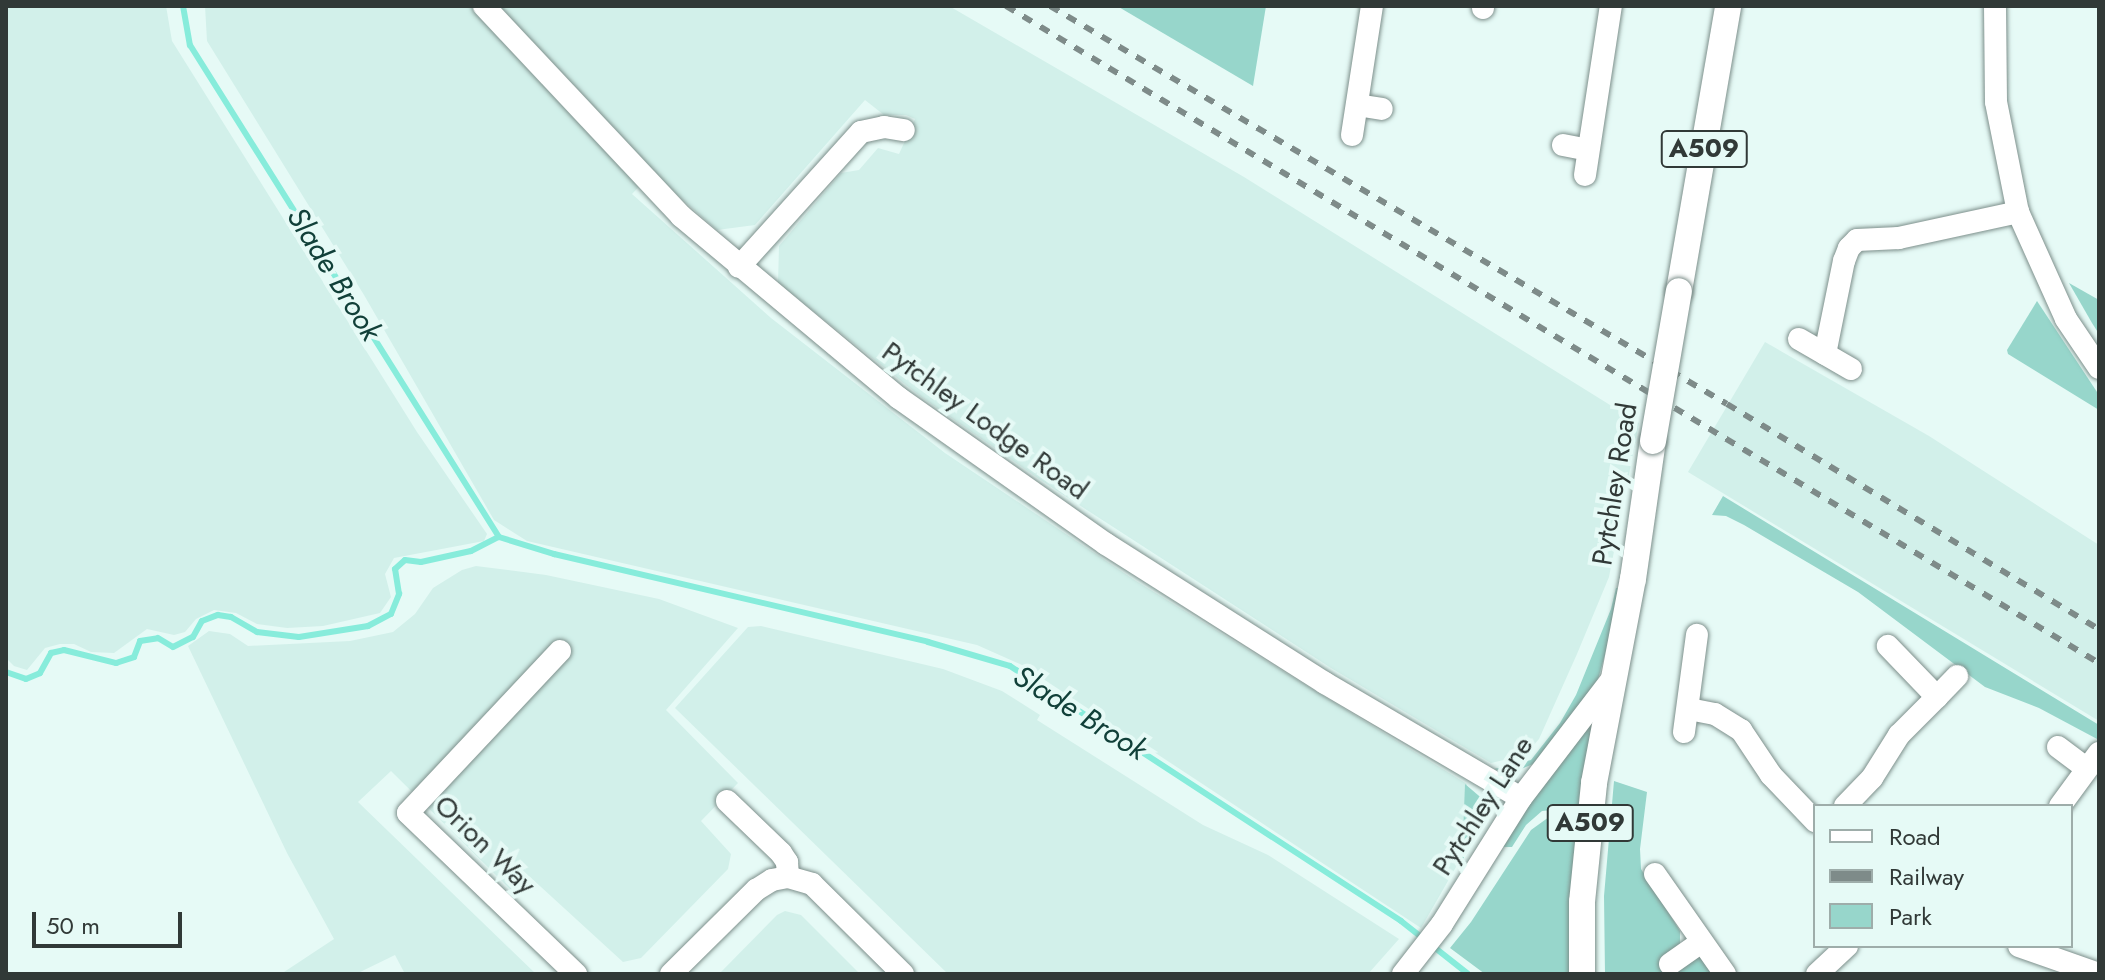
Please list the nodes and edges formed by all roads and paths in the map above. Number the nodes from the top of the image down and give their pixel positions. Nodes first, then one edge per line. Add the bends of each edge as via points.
1 (484, 6) edge
2 (1372, 6) edge
3 (1611, 6) edge
4 (1728, 6) edge
5 (1995, 6) edge
6 (1357, 105) junction
7 (1382, 109) dead end
8 (904, 130) dead end
9 (1352, 135) dead end
10 (1563, 145) dead end
11 (1588, 150) junction
12 (1585, 175) dead end
13 (2018, 212) junction
14 (739, 267) junction
15 (1799, 339) dead end
16 (1825, 354) junction
17 (2099, 368) edge
18 (1851, 369) dead end
19 (1697, 635) dead end
20 (1888, 646) dead end
21 (560, 651) dead end
22 (1616, 673) junction
23 (1957, 676) dead end
24 (1937, 697) junction
25 (1689, 709) junction
26 (1684, 732) dead end
27 (2058, 747) dead end
28 (2093, 760) edge
29 (1521, 798) junction
30 (727, 801) dead end
31 (1847, 804) edge
32 (2061, 804) edge
33 (1813, 819) edge
34 (1655, 874) dead end
35 (788, 877) junction
36 (1700, 943) junction
37 (1845, 948) edge
38 (2025, 948) edge
39 (1670, 964) dead end
40 (1409, 967) edge
41 (2096, 973) edge
42 (576, 974) edge
43 (671, 974) edge
44 (903, 974) edge
45 (1582, 974) edge
46 (1725, 974) edge
47 (1817, 974) edge

1 - 14 street, Pytchley Lodge Road via 681,216
2 - 6 street
3 - 11 street
4 - 22 main road, Pytchley Road / A509, bridge
5 - 13 street via 1996,102
6 - 7 street
6 - 9 street
8 - 14 street via 861,132
10 - 11 street
11 - 12 street
13 - 16 street via 1899,238 1857,240 1844,261
13 - 17 street via 2066,319
14 - 29 street, Pytchley Lodge Road via 899,398 1094,536 1316,677
15 - 16 street
16 - 18 street
19 - 25 street
20 - 24 street
21 - 42 street, Orion Way via 408,813
22 - 29 street, Pytchley Lane
22 - 45 main road, Pytchley Road / A509 via 1594,783 1582,902
23 - 24 street
24 - 31 street via 1899,735 1872,778
25 - 26 street
25 - 33 street via 1715,714 1741,730 1771,775
27 - 28 street
28 - 32 street
29 - 40 street, Pytchley Lane
30 - 35 street via 781,853
34 - 36 street
35 - 43 street via 756,890
35 - 44 street via 812,884
36 - 39 street
36 - 46 street
37 - 47 street
38 - 41 street

